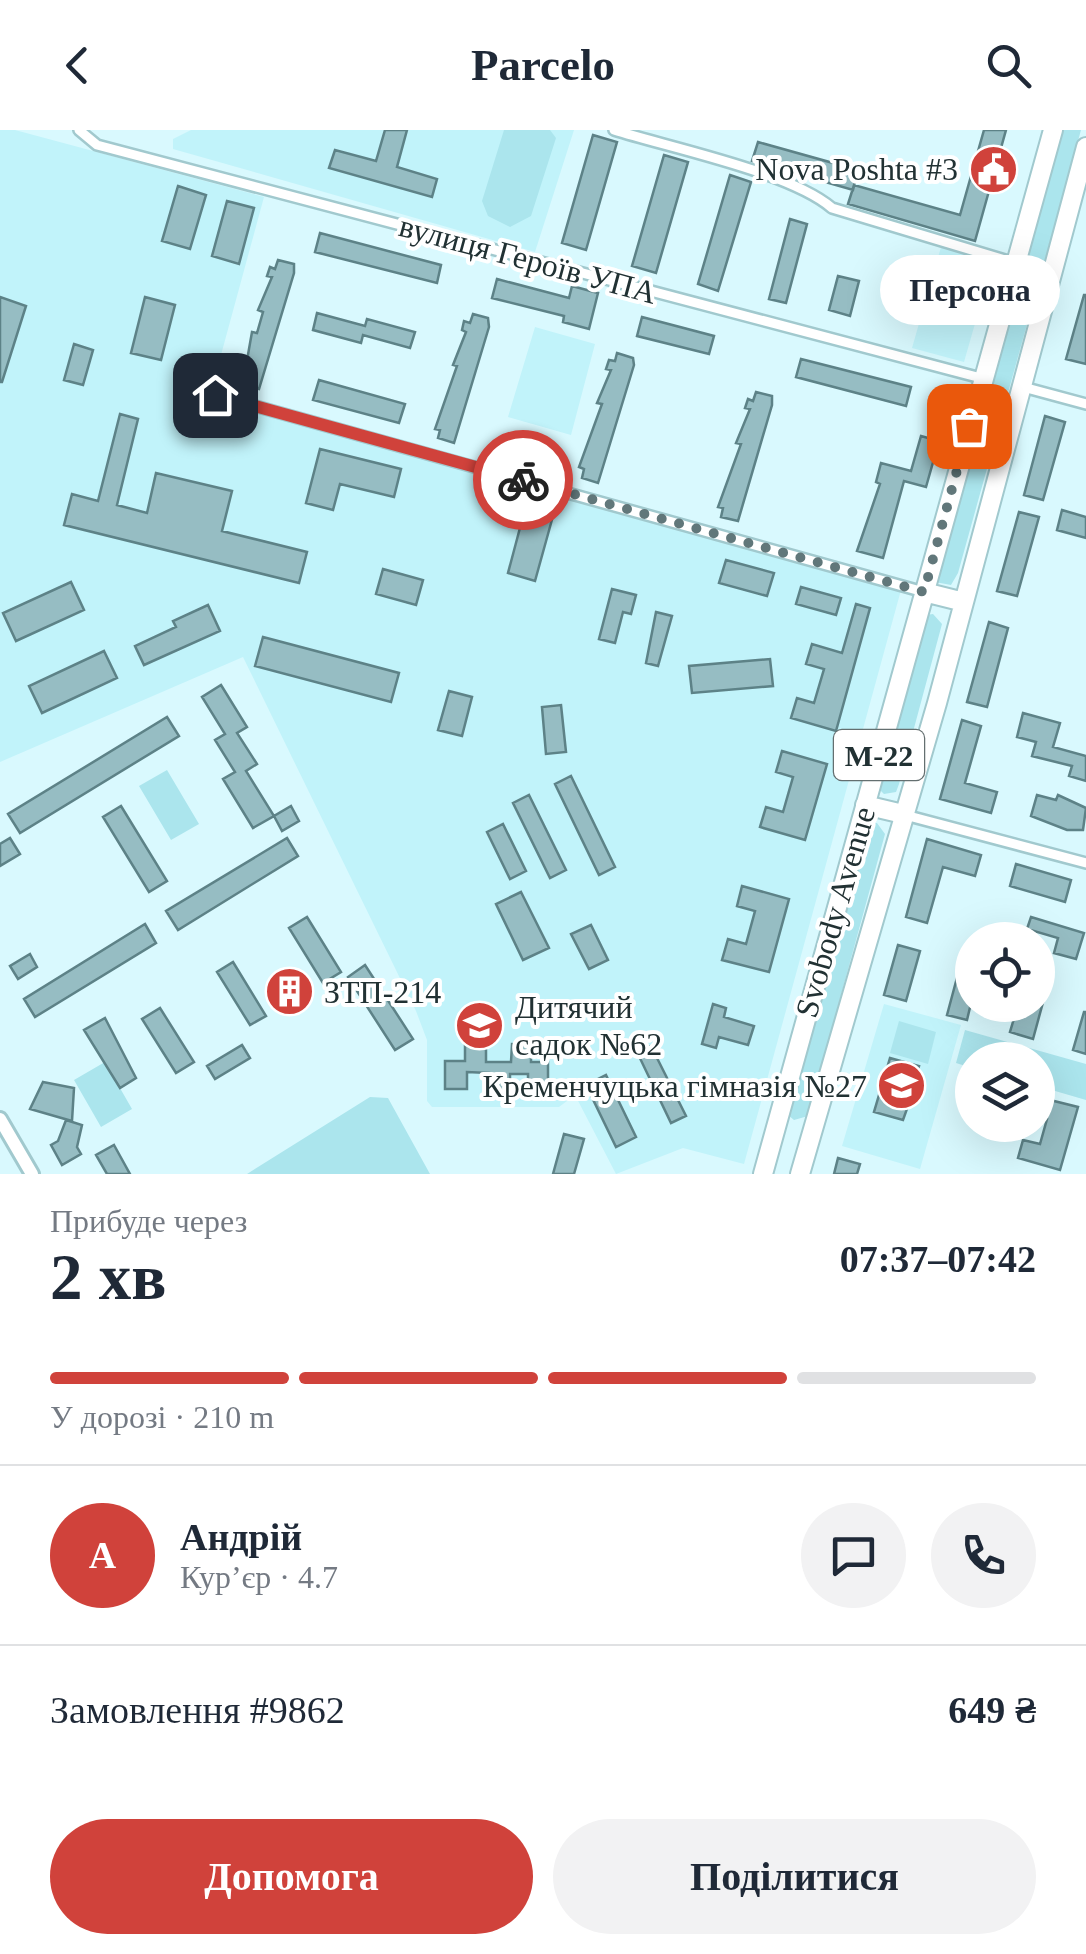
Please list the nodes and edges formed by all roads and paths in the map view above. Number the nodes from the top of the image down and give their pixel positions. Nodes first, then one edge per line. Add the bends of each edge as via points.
1 (79, 130) edge
2 (614, 130) edge
3 (1053, 130) edge
4 (1086, 147) edge
5 (1014, 264) junction
6 (981, 378) junction
7 (1020, 386) junction
8 (215, 395) dead end
9 (1086, 404) edge
10 (924, 592) junction
11 (964, 602) junction
12 (865, 805) junction
13 (902, 814) junction
14 (1086, 863) edge
15 (0, 1119) edge
16 (774, 1132) junction
17 (809, 1141) junction
18 (32, 1174) edge
19 (762, 1174) edge
20 (800, 1174) edge

1 - 6 street, вулиця Героїв УПА via 97,144
2 - 5 street
3 - 5 highway, Svobody Avenue / М-22
4 - 7 highway, Svobody Avenue / М-22
5 - 6 highway, Svobody Avenue / М-22
6 - 10 highway, Svobody Avenue / М-22
7 - 9 street
7 - 11 highway, Svobody Avenue / М-22
8 - 10 street
10 - 11 highway
10 - 12 highway, Svobody Avenue / М-22
11 - 13 highway, Svobody Avenue / М-22
12 - 13 highway
12 - 16 highway, Svobody Avenue / М-22
13 - 14 street
13 - 17 highway, Svobody Avenue / М-22
15 - 18 main road
16 - 17 highway
16 - 19 highway, Svobody Avenue / М-22
17 - 20 highway, Svobody Avenue / М-22

